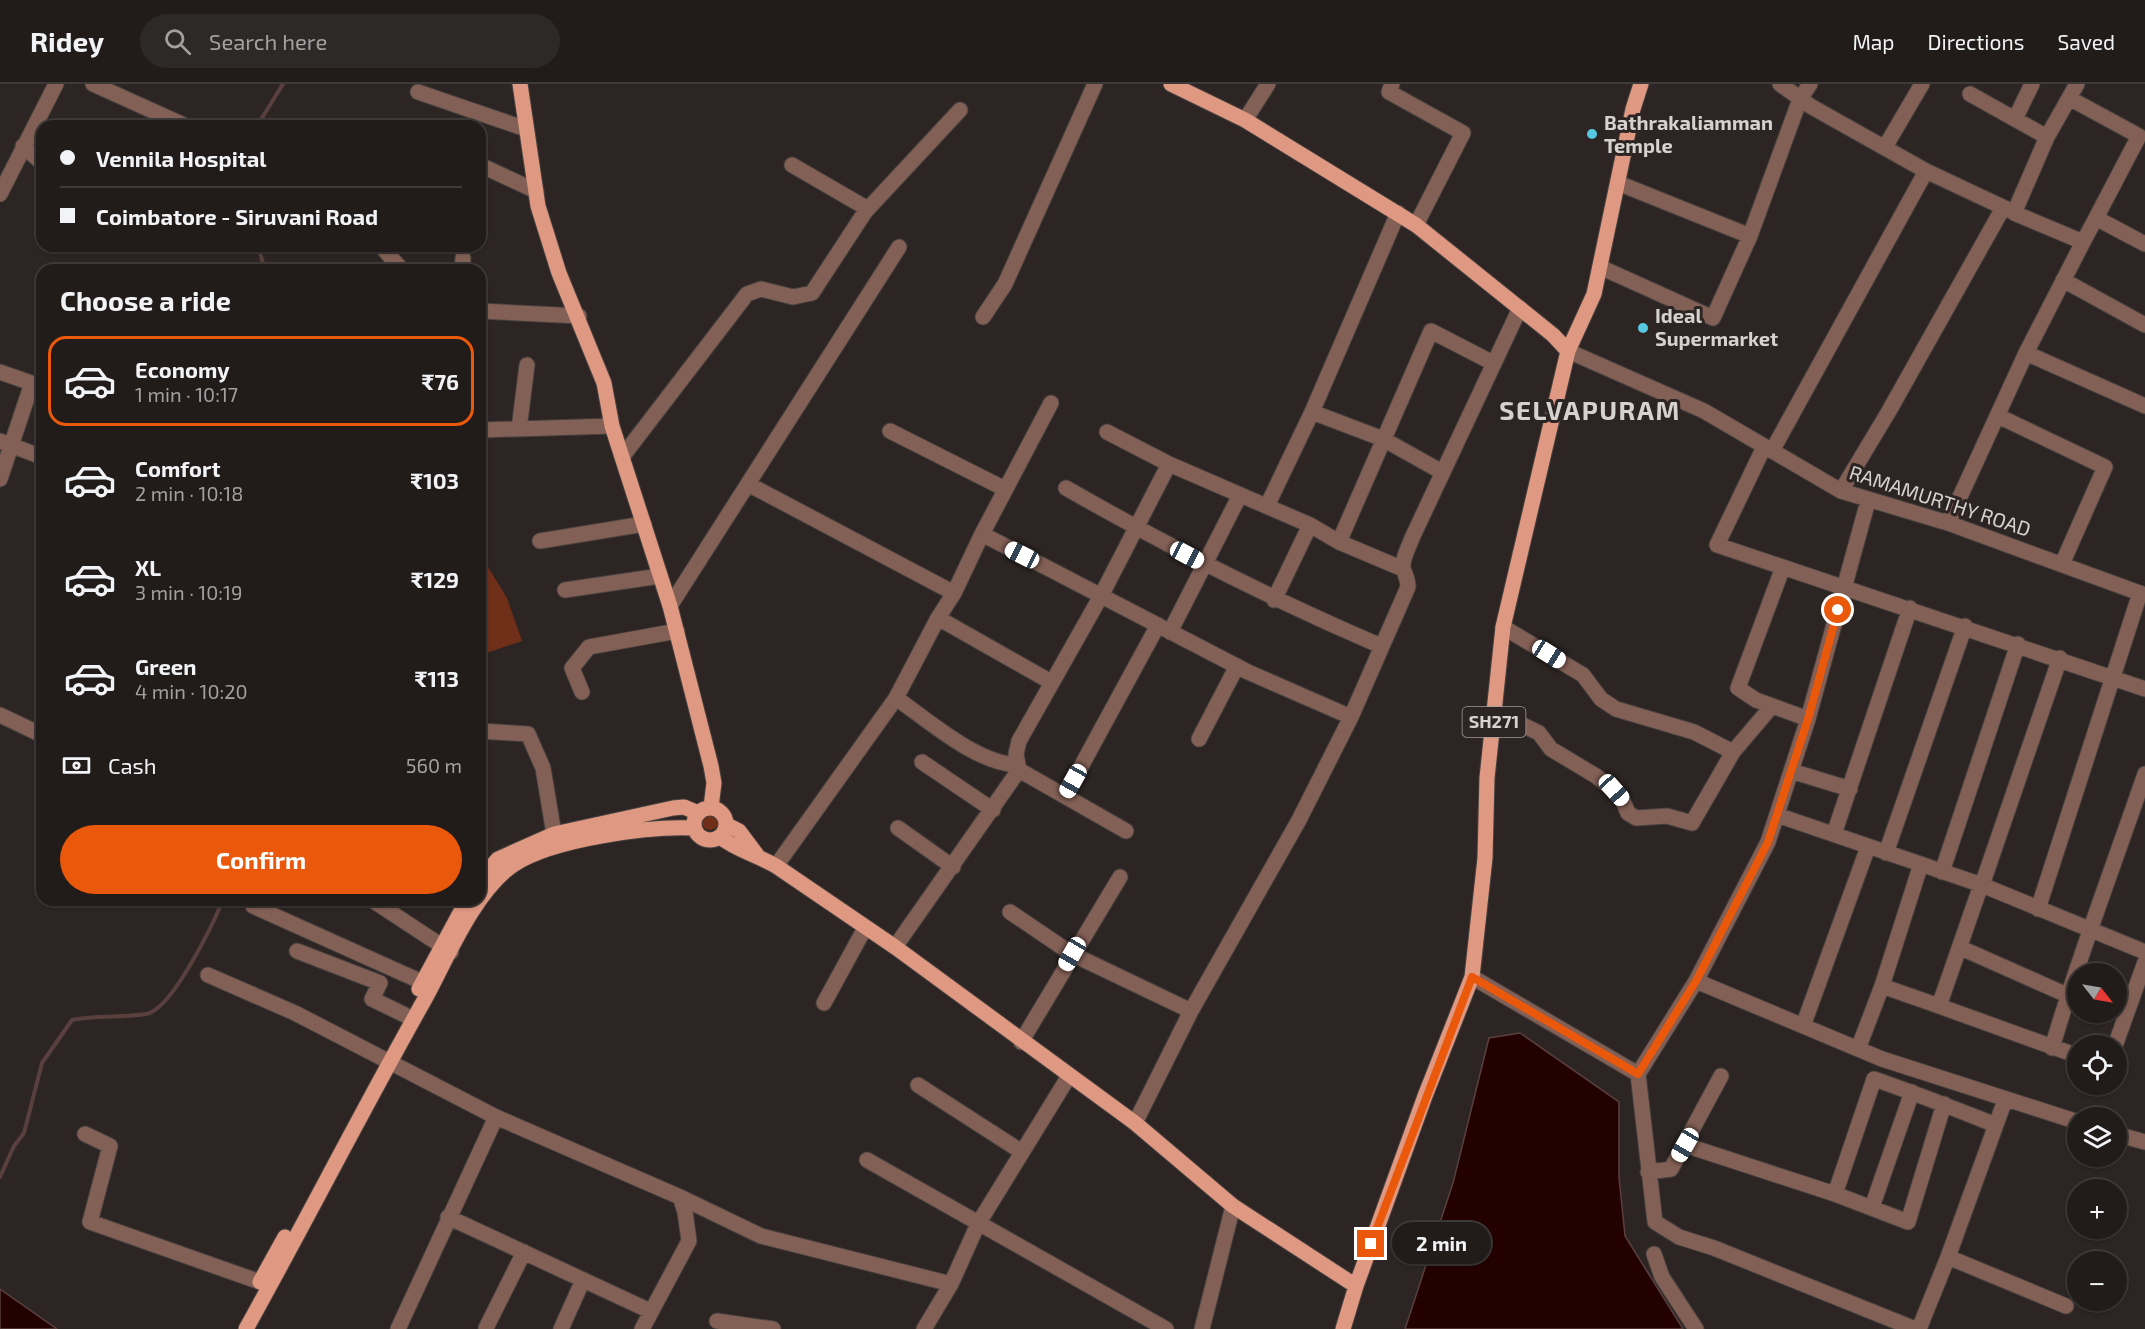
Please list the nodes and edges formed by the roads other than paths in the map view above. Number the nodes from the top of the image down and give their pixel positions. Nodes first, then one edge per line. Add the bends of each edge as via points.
1 (56, 84) edge
2 (93, 84) edge
3 (520, 84) edge
4 (1095, 84) edge
5 (1171, 84) edge
6 (1268, 84) edge
7 (1392, 84) edge
8 (1635, 84) edge
9 (1641, 84) edge
10 (1780, 84) edge
11 (1810, 84) edge
12 (1922, 84) edge
13 (2032, 84) edge
14 (2077, 84) edge
15 (418, 92) dead end
16 (1970, 94) dead end
17 (2068, 98) junction
18 (1800, 99) junction
19 (1633, 109) junction
20 (960, 110) dead end
21 (2015, 119) junction
22 (37, 120) edge
23 (173, 120) edge
24 (1245, 120) junction
25 (36, 122) edge
26 (526, 129) junction
27 (2047, 136) junction
28 (23, 146) junction
29 (1885, 147) junction
30 (36, 158) edge
31 (792, 165) dead end
32 (486, 168) edge
33 (1926, 171) junction
34 (1618, 183) junction
35 (536, 190) junction
36 (0, 194) edge
37 (868, 210) junction
38 (2008, 210) junction
39 (1398, 213) junction
40 (2096, 218) junction
41 (1416, 225) junction
42 (1750, 236) junction
43 (2083, 242) junction
44 (2145, 244) edge
45 (899, 248) dead end
46 (386, 252) edge
47 (397, 264) edge
48 (1600, 267) junction
49 (2063, 280) junction
50 (1520, 308) junction
51 (486, 311) edge
52 (579, 316) junction
53 (983, 317) dead end
54 (1584, 318) junction
55 (2145, 325) edge
56 (1553, 335) junction
57 (1568, 351) junction
58 (2026, 353) junction
59 (1493, 363) junction
60 (526, 365) dead end
61 (0, 372) edge
62 (36, 385) edge
63 (36, 387) edge
64 (1051, 403) dead end
65 (2145, 406) edge
66 (1312, 412) junction
67 (1998, 416) junction
68 (612, 426) junction
69 (519, 429) junction
70 (486, 430) edge
71 (890, 431) dead end
72 (1107, 432) dead end
73 (1383, 439) junction
74 (6, 444) edge
75 (1768, 449) junction
76 (36, 455) edge
77 (622, 457) junction
78 (1169, 464) junction
79 (1442, 472) junction
80 (0, 479) edge
81 (748, 484) junction
82 (1066, 488) dead end
83 (1005, 489) junction
84 (1841, 491) junction
85 (1240, 495) junction
86 (1868, 501) junction
87 (1267, 506) junction
88 (1948, 523) junction
89 (644, 524) junction
90 (1310, 525) junction
91 (1135, 527) junction
92 (982, 534) junction
93 (540, 541) dead end
94 (1339, 542) junction
95 (1204, 564) junction
96 (2062, 564) junction
97 (1784, 567) junction
98 (1403, 569) junction
99 (660, 576) junction
100 (1844, 588) junction
101 (565, 590) dead end
102 (954, 593) junction
103 (2142, 594) edge
104 (1101, 596) junction
105 (1274, 600) junction
106 (670, 606) junction
107 (1910, 608) junction
108 (938, 618) junction
109 (1965, 626) junction
110 (1503, 627) junction
111 (1164, 629) junction
112 (677, 631) junction
113 (2018, 644) junction
114 (1380, 646) junction
115 (2060, 658) junction
116 (1237, 666) junction
117 (2115, 678) junction
118 (1051, 682) junction
119 (2145, 689) edge
120 (582, 692) dead end
121 (896, 698) junction
122 (1772, 706) junction
123 (1496, 712) junction
124 (0, 715) edge
125 (1351, 717) junction
126 (1808, 719) junction
127 (486, 731) edge
128 (36, 732) edge
129 (1199, 739) dead end
130 (1733, 752) junction
131 (921, 762) dead end
132 (1018, 767) junction
133 (1791, 771) junction
134 (2145, 774) edge
135 (1850, 789) junction
136 (1065, 796) junction
137 (993, 810) junction
138 (1777, 815) junction
139 (701, 816) junction
140 (898, 828) dead end
141 (723, 831) junction
142 (1126, 831) dead end
143 (554, 834) junction
144 (1834, 834) junction
145 (1868, 847) junction
146 (1886, 853) junction
147 (1921, 864) junction
148 (776, 866) junction
149 (953, 867) junction
150 (1942, 872) junction
151 (486, 873) edge
152 (1120, 877) dead end
153 (1982, 885) junction
154 (486, 892) edge
155 (253, 906) dead end
156 (381, 906) edge
157 (464, 906) edge
158 (476, 906) edge
159 (2038, 909) junction
160 (1010, 912) dead end
161 (865, 928) junction
162 (2092, 930) junction
163 (895, 947) junction
164 (1961, 948) junction
165 (446, 949) junction
166 (297, 951) dead end
167 (2145, 952) edge
168 (1072, 954) junction
169 (2145, 962) edge
170 (2079, 963) edge
171 (208, 975) dead end
172 (1472, 977) junction
173 (1696, 981) junction
174 (422, 982) junction
175 (1882, 986) junction
176 (2067, 995) joint
177 (824, 1003) dead end
178 (1939, 1006) junction
179 (1191, 1011) junction
180 (405, 1015) junction
181 (1803, 1026) junction
182 (2119, 1035) edge
183 (1022, 1042) junction
184 (2052, 1048) junction
185 (1858, 1049) junction
186 (2067, 1053) edge
187 (386, 1058) junction
188 (1882, 1059) junction
189 (1638, 1074) junction
190 (1069, 1076) junction
191 (1721, 1076) dead end
192 (1874, 1079) junction
193 (918, 1085) dead end
194 (1912, 1092) junction
195 (2005, 1100) junction
196 (1944, 1104) junction
197 (496, 1116) junction
198 (2067, 1119) edge
199 (1135, 1124) junction
200 (1996, 1125) junction
201 (85, 1134) dead end
202 (2127, 1137) edge
203 (2145, 1142) edge
204 (1685, 1145) junction
205 (1022, 1152) junction
206 (867, 1160) dead end
207 (1648, 1172) junction
208 (1835, 1194) junction
209 (680, 1197) junction
210 (1233, 1206) junction
211 (1872, 1207) junction
212 (448, 1217) junction
213 (978, 1224) junction
214 (524, 1252) junction
215 (1654, 1254) dead end
216 (1948, 1257) junction
217 (583, 1280) junction
218 (260, 1281) junction
219 (951, 1284) junction
220 (1356, 1286) junction
221 (2066, 1306) dead end
222 (650, 1311) junction
223 (717, 1321) dead end
224 (486, 1328) edge
225 (235, 1329) edge
226 (246, 1329) edge
227 (398, 1329) edge
228 (561, 1329) edge
229 (642, 1329) edge
230 (773, 1329) edge
231 (924, 1329) edge
232 (1166, 1329) edge
233 (1202, 1329) edge
234 (1343, 1329) edge
235 (1696, 1329) edge
236 (1917, 1329) edge

1 - 22 street
2 - 23 street
3 - 26 main road
4 - 53 street via 1005,284
5 - 24 main road
6 - 24 street
7 - 41 street via 1389,92 1463,133
8 - 19 main road
9 - 19 main road, SH271
10 - 18 street
11 - 18 street
12 - 29 street
13 - 21 street
14 - 17 street
15 - 26 street
16 - 21 street
17 - 27 street
17 - 40 street via 2139,136
18 - 29 street
18 - 42 street
19 - 34 main road, SH271
20 - 37 street
21 - 27 street
24 - 39 main road
25 - 28 street
26 - 35 main road
27 - 38 street
28 - 30 street
28 - 36 street
29 - 33 street
31 - 37 street
32 - 35 street
33 - 38 street
33 - 75 street
34 - 42 street
34 - 48 main road, SH271
35 - 52 main road via 559,273
37 - 77 street via 812,293 793,297 761,289 747,294
38 - 43 street
38 - 84 street
39 - 41 main road
39 - 66 street
40 - 43 street
40 - 44 street
41 - 50 main road
42 - 48 street via 1713,318
43 - 49 street
45 - 81 street
46 - 47 street
48 - 54 main road, SH271
49 - 55 street
49 - 58 street
50 - 56 main road
50 - 59 street
51 - 52 street
52 - 68 main road via 604,383
54 - 56 main road
54 - 57 main road, SH271
56 - 57 main road
57 - 75 street, RAMAMURTHY ROAD via 1704,411
57 - 110 main road, SH271
58 - 65 street
58 - 67 street
59 - 73 street via 1431,331
59 - 79 street
60 - 69 street
61 - 62 street
63 - 74 street
64 - 83 street
66 - 73 street
66 - 87 street
67 - 88 street
67 - 96 street via 2105,466
68 - 69 street
68 - 77 main road
69 - 70 street
71 - 83 street
72 - 78 street
73 - 79 street
73 - 94 street
74 - 76 street
74 - 80 street
75 - 84 street, RAMAMURTHY ROAD
75 - 97 street via 1717,545
77 - 89 main road
78 - 85 street
78 - 91 street
79 - 98 street via 1403,560
81 - 102 street
81 - 106 street
82 - 91 street
83 - 92 street
84 - 86 street, RAMAMURTHY ROAD
85 - 87 street
85 - 95 street
86 - 88 street, RAMAMURTHY ROAD
86 - 100 street
87 - 90 street
88 - 96 street, RAMAMURTHY ROAD
89 - 93 street
89 - 99 main road
90 - 94 street
90 - 105 street
91 - 95 street
91 - 104 street
92 - 102 street
92 - 104 street
94 - 98 street
95 - 105 street
95 - 111 street
96 - 103 street, RAMAMURTHY ROAD
97 - 100 street
97 - 122 street via 1738,688
98 - 114 street via 1408,587
99 - 101 street
99 - 106 main road
100 - 107 street
100 - 126 street
102 - 108 street
103 - 117 street
104 - 111 street
104 - 118 street
105 - 114 street
106 - 112 main road
107 - 109 street
107 - 135 street
108 - 118 street
108 - 121 street
109 - 113 street
109 - 146 street
110 - 123 main road, SH271
110 - 130 street via 1583,675 1601,699 1616,710 1694,732
111 - 116 street
111 - 136 street
112 - 120 street via 589,647 572,668
112 - 139 main road via 714,783
113 - 115 street
113 - 150 street
114 - 125 street
115 - 117 street
115 - 153 street
116 - 125 street
116 - 129 street
117 - 119 street
117 - 159 street
118 - 132 street via 1019,741
121 - 132 street via 960,742 1000,764
121 - 148 street
122 - 126 street
122 - 130 street
123 - 130 street via 1539,733 1551,749 1596,776 1614,790 1628,813 1636,818 1667,816 1692,823
123 - 172 main road, SH271 via 1487,778 1485,858
124 - 128 street
125 - 179 street via 1299,820
126 - 133 street
127 - 143 street via 528,734 543,768
131 - 137 street
132 - 136 street
132 - 137 street
133 - 135 street
133 - 138 street
134 - 162 street
135 - 144 street
136 - 142 street
137 - 149 street
138 - 144 street
138 - 173 street via 1768,842
139 - 141 main road via 724,814
139 - 141 main road via 698,834 707,840
139 - 143 main road via 684,807 673,808
139 - 154 main road via 545,850 513,865
140 - 149 street
141 - 148 main road via 739,831 758,855
143 - 151 main road via 498,859
144 - 145 street
145 - 146 street
145 - 181 street
146 - 147 street
147 - 150 street
147 - 175 street
148 - 161 main road
149 - 163 street
150 - 153 street
152 - 168 street
153 - 159 street
153 - 164 street
155 - 174 street
156 - 165 street
157 - 165 main road
158 - 165 main road
159 - 162 street
160 - 168 street
161 - 163 main road
161 - 177 street
162 - 167 street
162 - 170 street
163 - 183 main road
164 - 176 street
164 - 178 street
165 - 174 main road
165 - 187 main road
166 - 180 street via 380,983 372,999
168 - 179 street
168 - 183 street
169 - 182 street
171 - 187 street
172 - 189 street
172 - 220 main road, SH271
173 - 181 street
173 - 189 street
174 - 180 main road
175 - 178 street
175 - 185 street
176 - 184 street
178 - 184 street
179 - 199 street
180 - 187 main road
181 - 185 street
183 - 190 main road
184 - 186 street
185 - 188 street
187 - 197 street
187 - 218 main road
187 - 226 main road
188 - 192 street
188 - 195 street
189 - 207 street
190 - 199 main road
190 - 205 street
191 - 204 street
192 - 194 street
192 - 208 street
193 - 205 street
194 - 196 street
194 - 211 street
195 - 198 street
195 - 200 street
196 - 200 street
196 - 211 street via 1908,1222
197 - 209 street
197 - 212 street
199 - 210 main road
200 - 216 street
201 - 218 street via 110,1146 90,1222
202 - 203 street
204 - 207 street via 1671,1169
204 - 208 street
205 - 213 street
206 - 213 street
207 - 236 street via 1655,1222 1679,1237
208 - 211 street
209 - 219 street via 761,1236
209 - 222 street via 686,1212 688,1241
210 - 220 main road
210 - 233 street
212 - 214 street
212 - 227 street
213 - 219 street
213 - 232 street
214 - 217 street
214 - 224 street
215 - 235 street via 1662,1277
216 - 221 street
216 - 236 street
217 - 222 street
217 - 228 street
218 - 225 main road
219 - 231 street
220 - 234 main road, SH271
222 - 229 street
223 - 230 street

